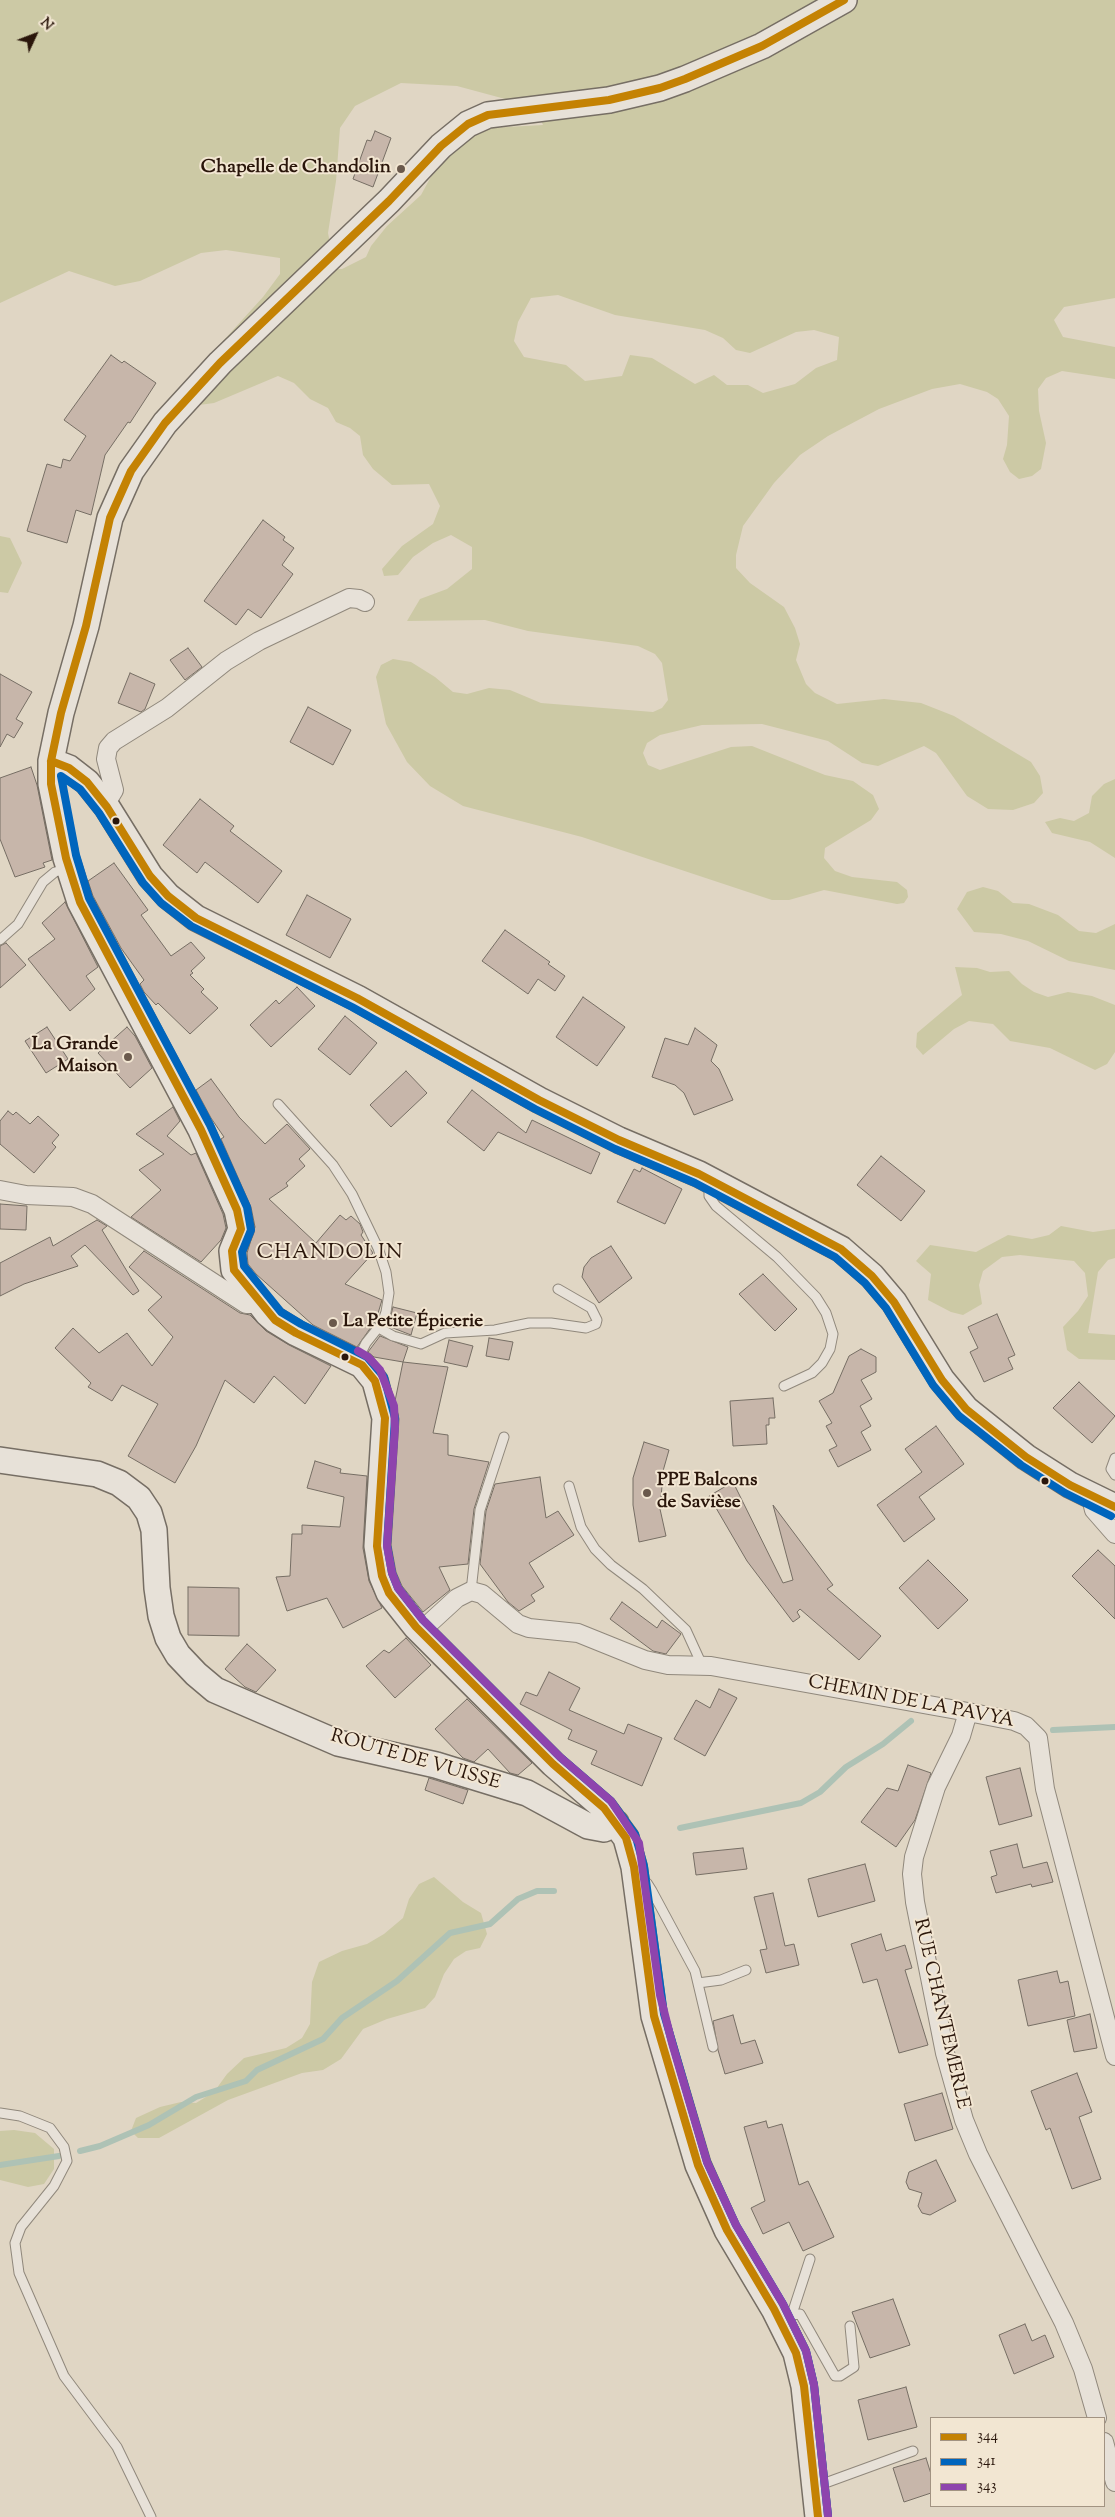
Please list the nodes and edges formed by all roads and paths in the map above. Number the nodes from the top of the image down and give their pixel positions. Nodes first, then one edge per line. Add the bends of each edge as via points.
1 (844, 0) edge
2 (365, 602) dead end
3 (51, 762) junction
4 (105, 805) junction
5 (69, 868) junction
6 (0, 940) edge
7 (278, 1104) dead end
8 (710, 1180) junction
9 (0, 1190) edge
10 (558, 1289) dead end
11 (259, 1304) junction
12 (378, 1328) junction
13 (356, 1361) junction
14 (784, 1386) dead end
15 (504, 1437) dead end
16 (1115, 1458) edge
17 (0, 1460) edge
18 (1115, 1475) edge
19 (569, 1486) dead end
20 (1106, 1503) edge
21 (1115, 1534) edge
22 (471, 1591) junction
23 (420, 1631) junction
24 (702, 1665) junction
25 (968, 1712) junction
26 (616, 1823) junction
27 (635, 1877) junction
28 (746, 1970) dead end
29 (698, 1983) junction
30 (713, 2047) dead end
31 (1115, 2056) edge
32 (0, 2113) edge
33 (810, 2259) dead end
34 (785, 2315) junction
35 (850, 2326) dead end
36 (1097, 2417) edge
37 (1105, 2446) edge
38 (913, 2451) dead end
39 (1115, 2482) edge
40 (815, 2487) junction
41 (150, 2517) edge
42 (818, 2517) edge

1 - 3 street via 762,46 685,79 609,100 488,115 468,124 441,146 389,201 220,364 165,423 131,470 110,518
2 - 4 street via 349,598 259,642 226,661 167,708 114,741 108,748 106,759 114,790
3 - 4 street via 69,768 87,782
3 - 5 street via 51,784
4 - 8 street via 150,876 168,896 196,918 357,998 538,1100
5 - 6 lane via 55,872 43,882 18,924
5 - 11 street via 84,909 222,1175 241,1223 231,1264
7 - 12 lane via 333,1165 352,1194 378,1248 388,1287 388,1303
8 - 14 lane via 709,1196 716,1206 778,1257 816,1297 826,1313 833,1334 830,1349 822,1363 812,1373
8 - 20 street via 780,1215 853,1258 894,1302 942,1380 966,1409 1026,1457
9 - 11 street via 73,1197 92,1204 246,1304
10 - 12 lane via 591,1308 596,1314 596,1324 586,1328 529,1323 495,1330 445,1333 422,1344
11 - 13 street via 266,1313 289,1328
12 - 13 lane
13 - 23 street via 367,1369 375,1382 385,1418 378,1520 380,1568 395,1602
15 - 22 lane via 480,1510
16 - 18 lane via 1111,1469
17 - 26 street, ROUTE DE VUISSE via 97,1474 119,1483 139,1498 150,1513 154,1530 156,1588 168,1638 178,1655 215,1690 338,1743 436,1765 527,1793 588,1826 604,1829
19 - 24 lane via 581,1527 595,1549 686,1630
20 - 21 street via 1093,1506 1094,1510
22 - 23 street via 457,1598
22 - 24 street, CHEMIN DE LA PAVYA via 482,1594 510,1620 523,1626 578,1633 661,1664
23 - 26 street
24 - 25 street, CHEMIN DE LA PAVYA
25 - 31 street, CHEMIN DE LA PAVYA via 1021,1724 1038,1738 1045,1789
25 - 36 street, RUE CHANTEMERLE via 961,1736 936,1787 916,1850 912,1874 915,1902 944,2053 964,2120 1064,2323 1083,2369
26 - 27 street via 630,1847
27 - 29 lane via 647,1883 652,1891 695,1971
27 - 34 street via 654,2016 698,2165 727,2230
28 - 29 lane via 721,1980
29 - 30 lane
32 - 41 lane via 20,2116 50,2128 64,2147 67,2161 21,2227 15,2243 18,2273 64,2376 116,2447
33 - 34 lane
34 - 35 lane via 800,2314 835,2376 854,2367
34 - 40 street via 801,2373
37 - 39 street
38 - 40 lane
40 - 42 street

